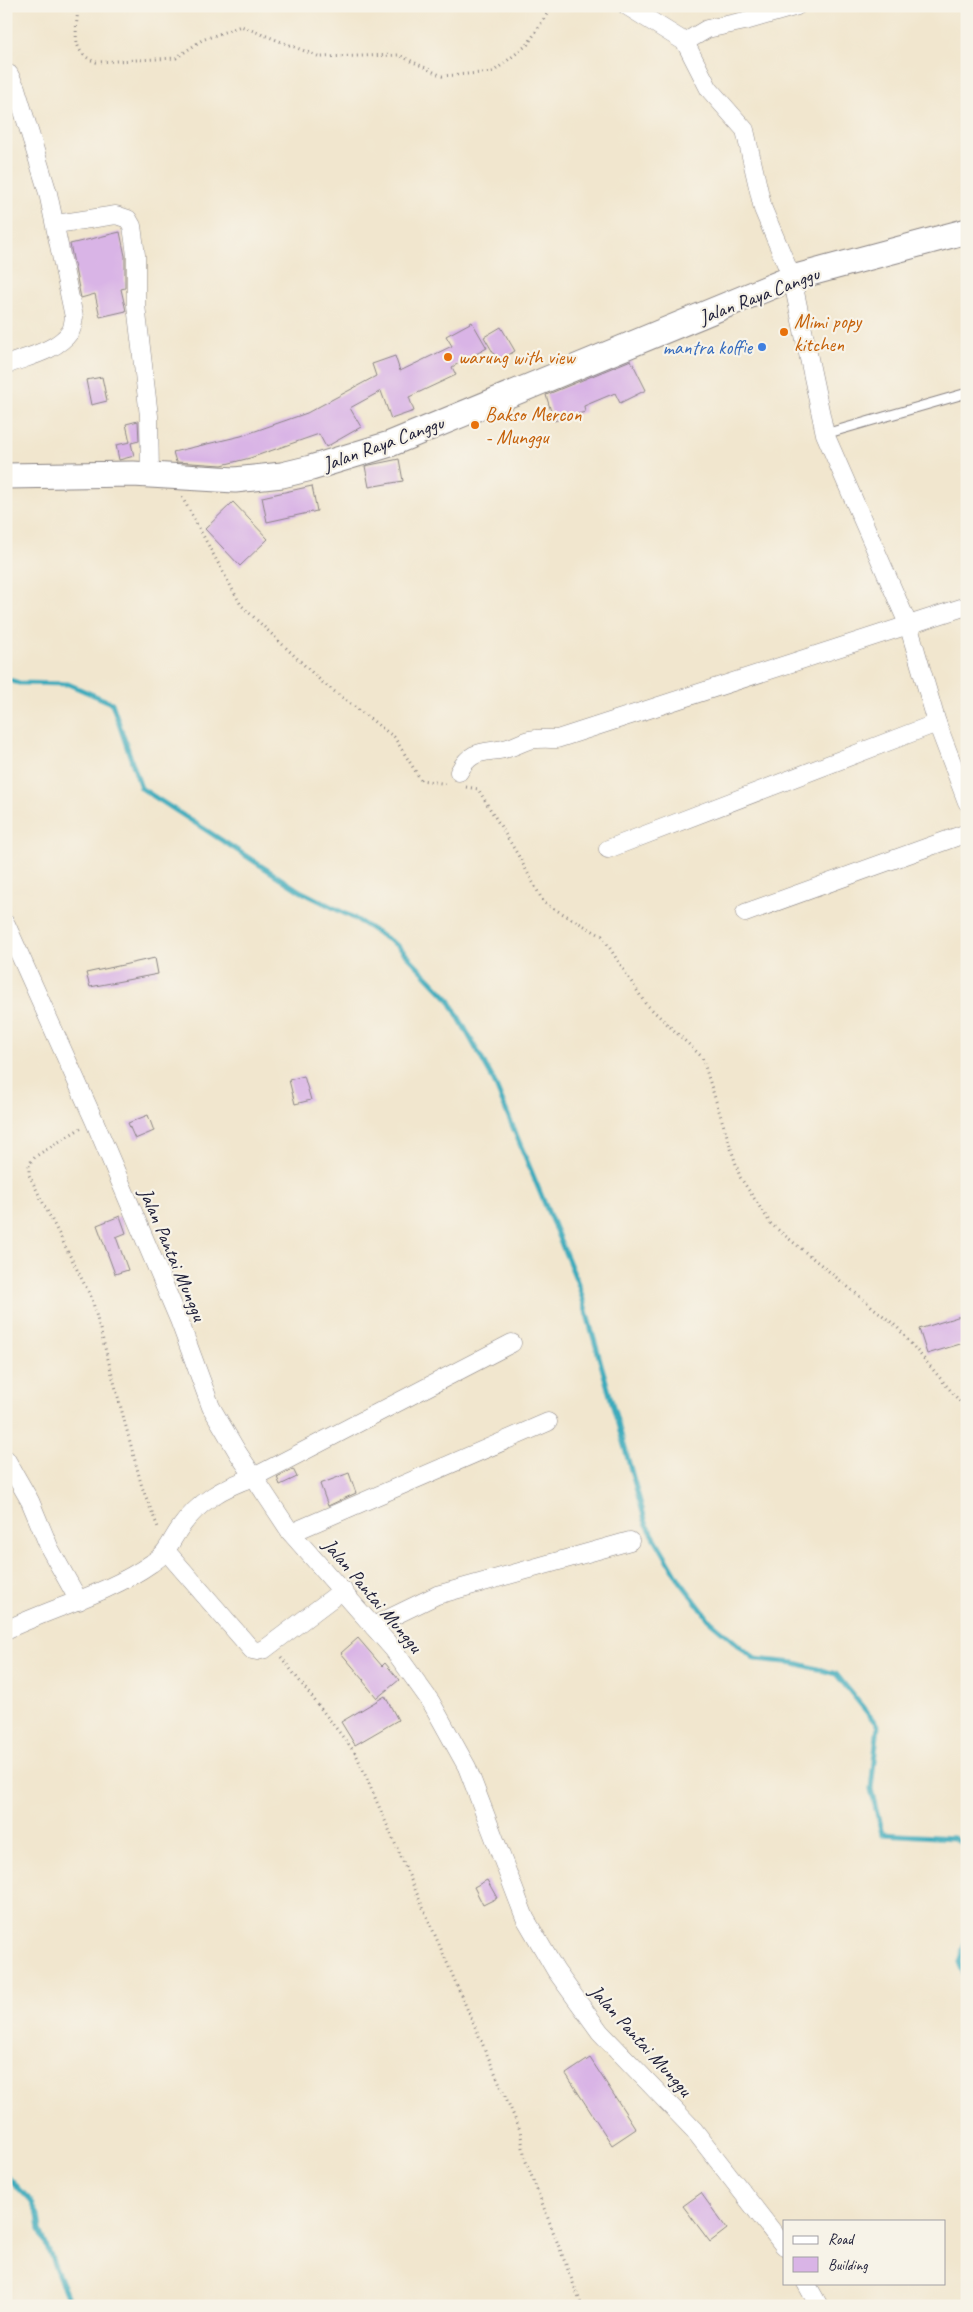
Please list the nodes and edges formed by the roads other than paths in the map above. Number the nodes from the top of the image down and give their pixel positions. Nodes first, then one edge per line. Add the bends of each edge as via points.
1 (627, 6) edge
2 (797, 6) edge
3 (685, 42) junction
4 (6, 73) edge
5 (56, 224) junction
6 (967, 231) edge
7 (792, 278) junction
8 (6, 365) edge
9 (967, 393) edge
10 (826, 434) junction
11 (6, 476) edge
12 (160, 476) junction
13 (967, 606) edge
14 (908, 624) junction
15 (937, 723) junction
16 (456, 781) road end
17 (967, 802) edge
18 (967, 833) edge
19 (608, 849) dead end
20 (745, 913) dead end
21 (6, 924) edge
22 (512, 1343) dead end
23 (548, 1422) dead end
24 (6, 1459) edge
25 (254, 1477) junction
26 (291, 1533) junction
27 (630, 1541) dead end
28 (167, 1552) junction
29 (343, 1590) junction
30 (79, 1601) junction
31 (8, 1625) edge
32 (373, 1626) junction
33 (783, 2245) edge
34 (807, 2284) edge
35 (819, 2306) edge

1 - 3 street
2 - 3 street via 707,29
3 - 7 street via 709,89 745,130 763,209
4 - 5 street via 16,88
5 - 8 street via 74,317 71,331 52,347
5 - 12 street via 116,215 128,219 132,226 136,255 136,305 149,416
6 - 7 main road, Jalan Raya Canggu
7 - 10 street
7 - 12 main road, Jalan Raya Canggu via 390,444 282,475 235,480
9 - 10 lane
10 - 14 street
11 - 12 main road, Jalan Raya Canggu
13 - 14 street
14 - 15 street
14 - 16 street via 558,739 530,740 508,748 481,751 472,755
15 - 17 street
15 - 19 street
18 - 20 street
21 - 25 street, Jalan Pantai Munggu via 94,1120 211,1406
22 - 25 street
23 - 26 street
24 - 30 street
25 - 26 street, Jalan Pantai Munggu
25 - 28 street via 229,1486 198,1506
26 - 29 street, Jalan Pantai Munggu
27 - 32 street via 437,1595
28 - 29 street via 252,1650 271,1644
28 - 30 street via 132,1576
29 - 32 street, Jalan Pantai Munggu
30 - 31 street
32 - 33 street, Jalan Pantai Munggu via 431,1702 467,1767 525,1918 556,1972 600,2032 694,2130
34 - 35 street

